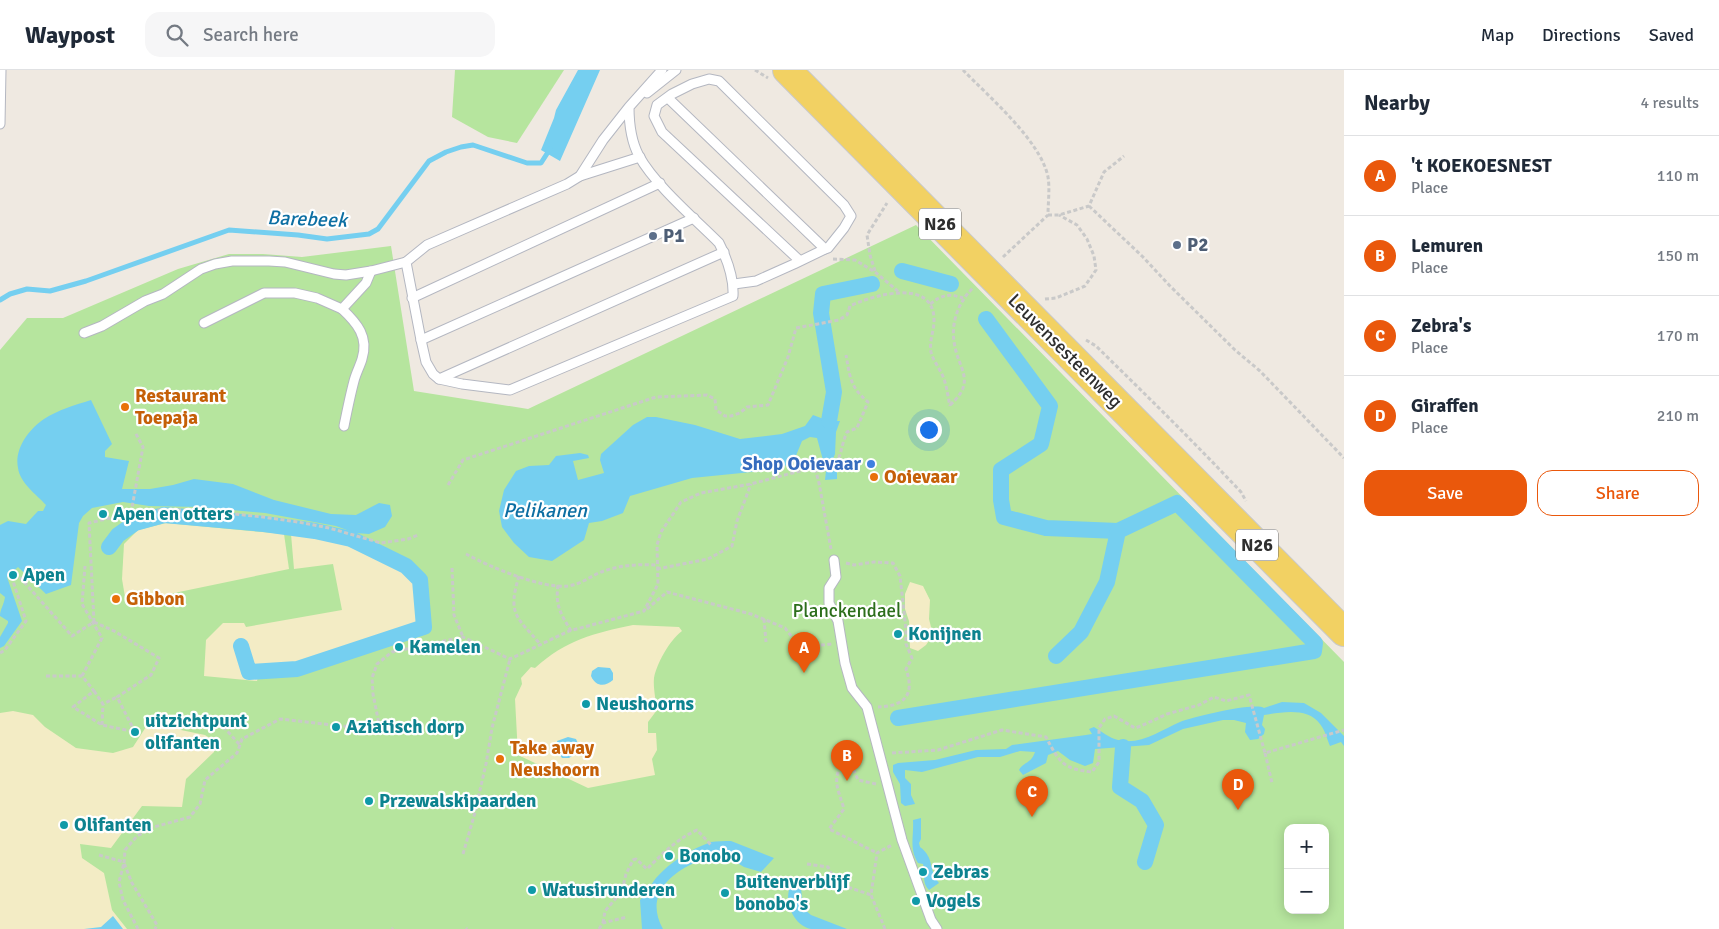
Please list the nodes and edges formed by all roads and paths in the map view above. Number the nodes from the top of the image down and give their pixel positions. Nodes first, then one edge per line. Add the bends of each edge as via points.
1 (1, 70) edge
2 (662, 70) edge
3 (676, 70) edge
4 (787, 70) edge
5 (962, 70) edge
6 (668, 98) junction
7 (629, 107) junction
8 (0, 124) edge
9 (1124, 156) dead end
10 (640, 157) junction
11 (580, 176) junction
12 (660, 183) junction
13 (887, 203) dead end
14 (1089, 206) junction
15 (1048, 215) junction
16 (1059, 215) junction
17 (694, 218) junction
18 (826, 249) junction
19 (724, 252) junction
20 (1003, 256) dead end
21 (832, 258) dead end
22 (800, 261) junction
23 (406, 262) junction
24 (371, 271) junction
25 (875, 272) junction
26 (734, 284) junction
27 (973, 288) dead end
28 (900, 292) junction
29 (412, 298) junction
30 (963, 298) junction
31 (1045, 299) dead end
32 (930, 304) junction
33 (342, 309) junction
34 (204, 323) dead end
35 (84, 333) dead end
36 (421, 340) junction
37 (846, 355) dead end
38 (439, 379) junction
39 (344, 426) dead end
40 (135, 432) dead end
41 (1344, 458) edge
42 (814, 468) junction
43 (751, 484) junction
44 (448, 485) dead end
45 (131, 513) junction
46 (418, 535) dead end
47 (466, 554) dead end
48 (834, 560) junction
49 (84, 566) dead end
50 (657, 567) junction
51 (452, 568) dead end
52 (519, 576) junction
53 (558, 585) junction
54 (644, 611) junction
55 (764, 619) junction
56 (94, 622) junction
57 (571, 631) junction
58 (1344, 632) edge
59 (463, 637) junction
60 (766, 642) dead end
61 (841, 642) junction
62 (541, 645) junction
63 (0, 653) edge
64 (510, 658) junction
65 (46, 676) dead end
66 (82, 676) junction
67 (94, 691) junction
68 (117, 697) junction
69 (103, 704) junction
70 (867, 707) junction
71 (219, 722) dead end
72 (102, 725) junction
73 (1344, 730) edge
74 (240, 745) junction
75 (1265, 753) junction
76 (879, 755) junction
77 (886, 782) junction
78 (1272, 783) dead end
79 (902, 840) junction
80 (712, 846) dead end
81 (876, 853) junction
82 (463, 854) dead end
83 (99, 855) dead end
84 (124, 863) junction
85 (808, 864) dead end
86 (871, 895) junction
87 (627, 917) dead end
88 (603, 923) junction
89 (138, 929) edge
90 (155, 929) edge
91 (599, 929) edge
92 (885, 929) edge
93 (937, 929) edge

1 - 8 lane
2 - 7 lane
3 - 7 lane
4 - 58 main road, Leuvensesteenweg / N26
5 - 15 path via 1039,152 1048,177
6 - 18 lane
6 - 18 lane via 700,82 718,81 844,205 850,216
6 - 22 lane via 657,105 654,116 662,132
7 - 10 lane via 629,123
7 - 11 lane
9 - 14 path via 1104,172
10 - 11 lane
10 - 12 lane
11 - 23 lane via 427,245
12 - 17 lane
12 - 29 lane
13 - 25 path via 867,235
14 - 16 path
14 - 41 path via 1143,257 1170,288 1260,371
15 - 16 path
15 - 20 path
16 - 31 path via 1077,225 1087,239 1096,270 1085,286
17 - 19 lane
17 - 36 lane
18 - 22 lane
19 - 26 lane
19 - 38 lane
21 - 25 path via 855,260
22 - 26 lane via 756,281
23 - 24 lane
23 - 29 lane
24 - 33 lane via 366,283
24 - 35 lane via 334,274 262,260 215,264
25 - 28 path
26 - 38 lane via 733,296 510,390
27 - 30 path
28 - 32 path via 917,294
28 - 44 path via 850,306 847,315 839,320 796,328 768,405 748,407 740,413 725,416 716,410 715,399 708,395 656,398 463,460
29 - 36 lane
30 - 32 path via 942,295
30 - 32 path via 956,319 954,341 965,384 950,406 945,380 931,352 934,320
33 - 34 lane via 295,293 264,292
33 - 39 lane via 358,326 365,346
36 - 38 lane via 426,362
37 - 42 path via 851,382 868,402 857,428 847,432 840,457 835,463
40 - 45 path via 142,447
42 - 43 path
42 - 48 path
43 - 50 path via 737,521 732,546 708,560
43 - 50 path via 701,493 681,502 660,532
45 - 46 path via 198,510 263,516 329,528 380,544
45 - 56 path via 89,523
47 - 52 path via 488,566
48 - 61 lane via 836,577 830,588 829,603 838,621
48 - 70 path via 854,565 893,564 900,576 906,644 912,658 906,669 911,682 909,693 903,701 889,706
49 - 66 path, bridge via 82,604 102,638
50 - 53 path via 622,566 568,586
50 - 54 path via 658,584
51 - 59 path via 454,615
52 - 53 path
52 - 62 path via 514,598 515,615
53 - 57 path via 558,607
54 - 55 path via 667,592
54 - 57 path
55 - 60 path
55 - 61 path via 785,628 800,647
56 - 63 path via 72,636 18,574 12,578 26,621
56 - 68 path via 159,658 151,675
57 - 62 path
59 - 64 path
59 - 74 path via 392,652 378,664 372,678 378,724 369,729 280,719 242,739
61 - 70 lane via 852,688
62 - 64 path
64 - 82 path
65 - 66 path
66 - 67 path
67 - 69 path
67 - 72 path via 73,706
68 - 69 path
68 - 72 path via 135,732
69 - 72 path
70 - 76 lane
71 - 74 path
73 - 75 path
74 - 84 path via 233,757 205,780 200,804 190,817 154,827 137,836 125,850
75 - 76 path via 1249,694 1226,702 1214,697 1135,728 1119,718 1105,719 1099,728 1099,762 1092,772 1073,770 1062,762 1046,737 1002,730 938,750
75 - 78 path
76 - 77 lane
77 - 79 lane
77 - 81 path via 872,784 858,780 852,766 841,765 837,772 836,788 844,808 829,829
79 - 81 path
79 - 93 lane via 930,920
80 - 88 path via 696,830 666,850 647,869 633,860 622,891 605,911
81 - 86 path
83 - 84 path
84 - 89 path via 119,882 123,900
84 - 90 path via 157,925
85 - 86 path via 828,867 836,883
86 - 92 path
87 - 88 path
88 - 91 path

